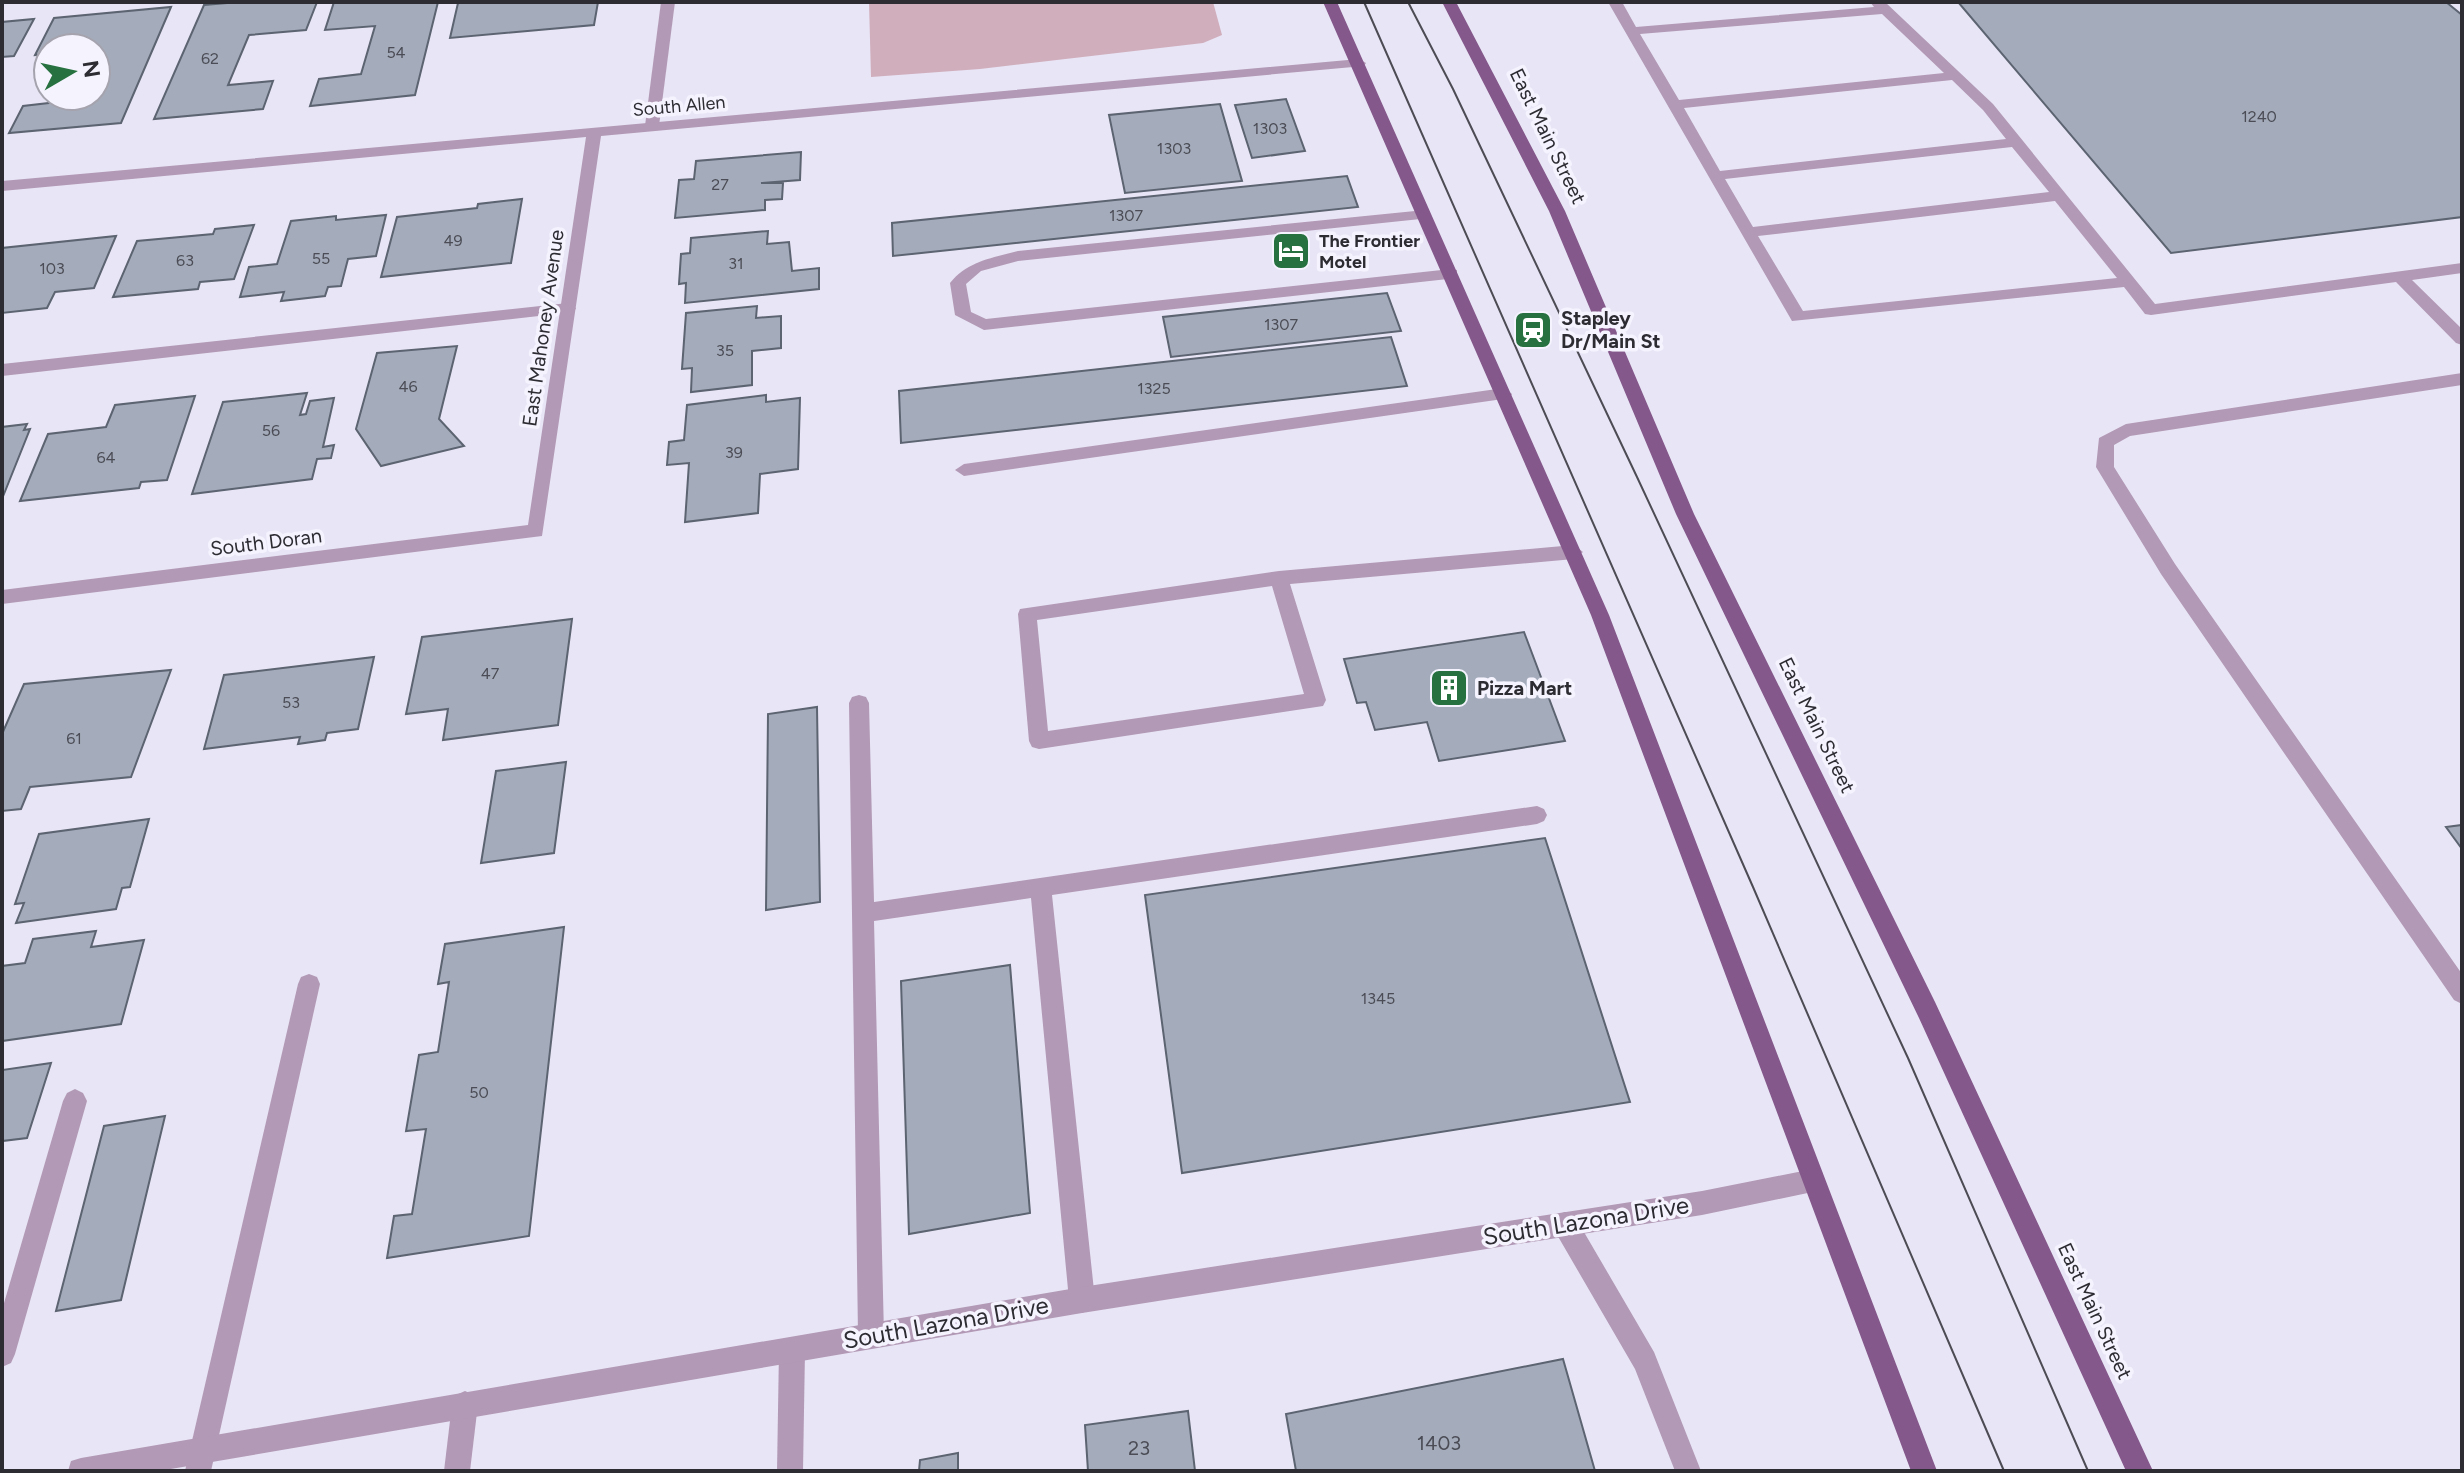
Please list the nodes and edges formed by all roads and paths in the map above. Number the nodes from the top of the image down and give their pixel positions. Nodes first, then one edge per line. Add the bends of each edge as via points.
1 (668, 2) edge
2 (1330, 2) edge
3 (1449, 2) edge
4 (1615, 2) edge
5 (1880, 6) edge
6 (1632, 31) junction
7 (1359, 63) junction
8 (1954, 76) junction
9 (1675, 105) junction
10 (652, 126) junction
11 (594, 132) junction
12 (2015, 142) junction
13 (1716, 176) junction
14 (2, 186) edge
15 (2058, 196) junction
16 (1425, 215) junction
17 (1749, 232) junction
18 (2462, 268) edge
19 (1451, 274) junction
20 (2400, 277) junction
21 (2126, 282) junction
22 (568, 308) junction
23 (2462, 339) edge
24 (2, 370) edge
25 (2462, 379) edge
26 (1504, 394) junction
27 (964, 470) dead end
28 (536, 531) joint
29 (1574, 552) junction
30 (1279, 578) junction
31 (2, 597) edge
32 (859, 703) dead end
33 (1537, 815) dead end
34 (1041, 889) junction
35 (863, 913) junction
36 (309, 984) dead end
37 (2462, 993) edge
38 (75, 1101) dead end
39 (1813, 1181) junction
40 (1565, 1224) junction
41 (1082, 1300) junction
42 (871, 1335) junction
43 (792, 1350) junction
44 (2, 1354) edge
45 (465, 1404) junction
46 (200, 1460) edge
47 (81, 1471) edge
48 (457, 1471) edge
49 (790, 1471) edge
50 (1688, 1471) edge
51 (1924, 1471) edge
52 (2140, 1471) edge

1 - 10 street
2 - 7 main road
3 - 52 main road, East Main Street via 1557,211 1685,514 1927,1010
4 - 6 street
5 - 6 street
5 - 8 street
6 - 9 street
7 - 10 street, South Allen
7 - 16 main road
8 - 9 street
8 - 12 street
9 - 13 street
10 - 11 street, South Allen
11 - 14 street, South Allen
11 - 22 street, East Mahoney Avenue
12 - 13 street
12 - 15 street
13 - 17 street
15 - 17 street
15 - 21 street
16 - 19 main road
16 - 19 street via 1018,256 976,267 958,283 963,315 984,325
17 - 21 street via 1798,317
18 - 20 street
19 - 26 main road
20 - 21 street via 2151,310
20 - 23 street
22 - 24 street
22 - 28 street, East Mahoney Avenue
25 - 37 street via 2126,430 2105,442 2105,467 2168,569
26 - 27 street
26 - 29 main road
28 - 31 street, South Doran
29 - 30 street
29 - 39 main road
30 - 30 street via 1027,614 1039,741 1316,700
32 - 35 street
33 - 34 street
34 - 35 street
34 - 41 street
35 - 42 street
36 - 46 street
38 - 44 street
39 - 40 street, South Lazona Drive
39 - 51 main road
40 - 41 street, South Lazona Drive
40 - 50 street via 1645,1361
41 - 42 street, South Lazona Drive
42 - 43 street, South Lazona Drive
43 - 45 street, South Lazona Drive
43 - 49 street
45 - 46 street, South Lazona Drive
45 - 48 street
46 - 47 street, South Lazona Drive

